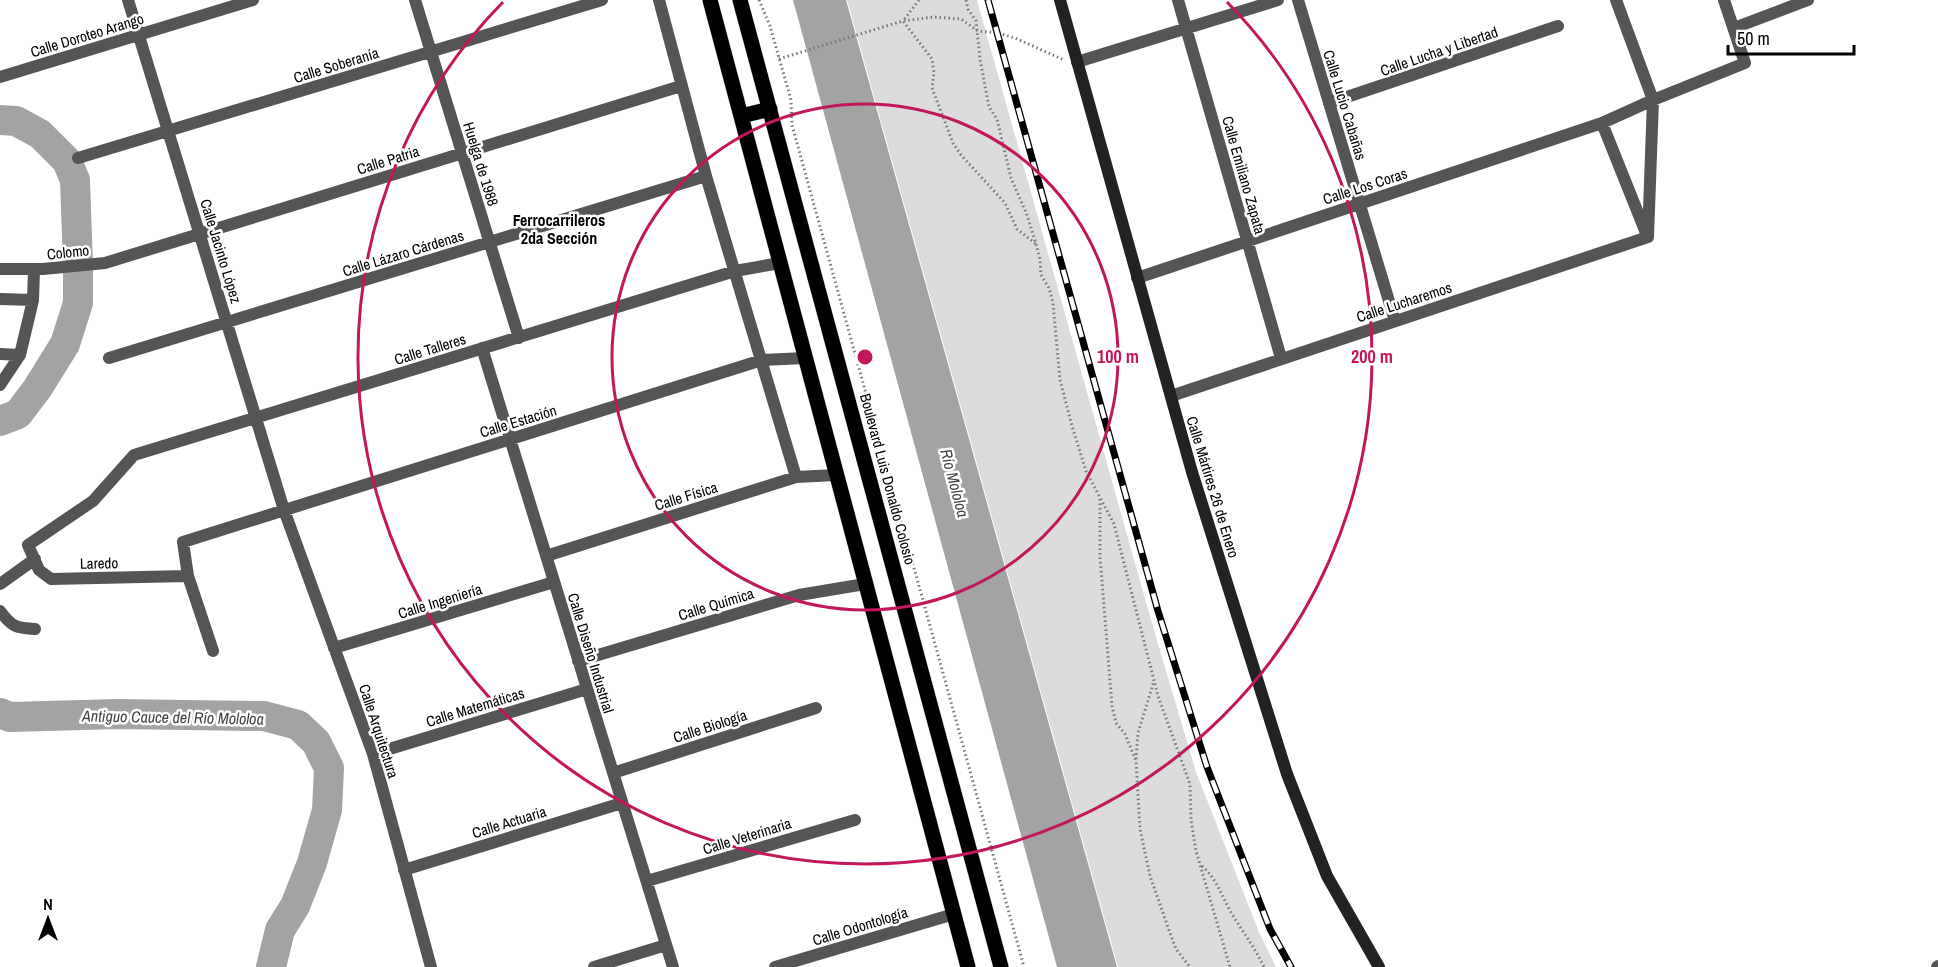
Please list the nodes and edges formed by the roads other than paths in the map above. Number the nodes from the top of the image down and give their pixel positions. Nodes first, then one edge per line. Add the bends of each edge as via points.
1 (129, 0) edge
2 (253, 0) edge
3 (416, 0) edge
4 (602, 0) edge
5 (659, 0) edge
6 (710, 0) edge
7 (740, 0) edge
8 (1060, 0) edge
9 (1178, 0) edge
10 (1278, 0) edge
11 (1298, 0) edge
12 (1616, 0) edge
13 (1724, 0) edge
14 (1808, 0) edge
15 (1558, 26) dead end
16 (1186, 28) junction
17 (1734, 28) junction
18 (139, 35) junction
19 (431, 52) junction
20 (1077, 62) junction
21 (0, 77) edge
22 (681, 86) junction
23 (1653, 100) junction
24 (1329, 103) junction
25 (770, 109) junction
26 (741, 116) junction
27 (1602, 123) junction
28 (168, 131) junction
29 (462, 153) junction
30 (78, 158) dead end
31 (706, 176) junction
32 (1359, 204) junction
33 (200, 234) junction
34 (1648, 237) junction
35 (1248, 241) junction
36 (489, 242) junction
37 (105, 263) joint
38 (780, 263) junction
39 (0, 269) edge
40 (38, 269) junction
41 (735, 271) junction
42 (1137, 278) junction
43 (0, 299) edge
44 (33, 300) junction
45 (1395, 321) junction
46 (227, 322) junction
47 (519, 338) junction
48 (482, 348) junction
49 (0, 354) edge
50 (20, 355) junction
51 (109, 358) dead end
52 (805, 358) junction
53 (1281, 358) junction
54 (762, 360) junction
55 (0, 385) edge
56 (1171, 396) junction
57 (256, 418) junction
58 (510, 439) junction
59 (836, 475) junction
60 (796, 477) junction
61 (284, 510) junction
62 (546, 556) junction
63 (35, 559) junction
64 (188, 576) junction
65 (554, 582) junction
66 (865, 584) junction
67 (0, 585) edge
68 (0, 611) edge
69 (35, 629) dead end
70 (334, 648) junction
71 (213, 651) dead end
72 (578, 661) junction
73 (587, 689) junction
74 (816, 708) dead end
75 (373, 754) junction
76 (613, 773) junction
77 (622, 803) junction
78 (855, 820) dead end
79 (404, 870) junction
80 (647, 881) junction
81 (954, 914) junction
82 (666, 945) junction
83 (431, 967) edge
84 (594, 967) edge
85 (673, 967) edge
86 (775, 967) edge
87 (968, 967) edge
88 (1001, 967) edge
89 (1378, 967) edge

1 - 18 street, Calle Jacinto López
2 - 18 street, Calle Doroteo Arango
3 - 19 street, Huelga de 1988
4 - 19 street, Calle Soberanía
5 - 22 street
6 - 26 main road
7 - 25 main road, Boulevard Luis Donaldo Colosio
8 - 20 street, Calle Mártires 26 de Enero
9 - 16 street, Calle Emiliano Zapata
10 - 16 street
11 - 24 street, Calle Lucio Cabañas
12 - 23 street
13 - 17 street
14 - 17 street
15 - 24 street, Calle Lucha y Libertad
16 - 20 street
16 - 35 street, Calle Emiliano Zapata
17 - 23 street via 1745,63
18 - 21 street, Calle Doroteo Arango
18 - 28 street, Calle Jacinto López
19 - 28 street, Calle Soberanía
19 - 29 street, Huelga de 1988
20 - 42 street, Calle Mártires 26 de Enero
22 - 29 street, Calle Patria
22 - 31 street
23 - 27 street
23 - 34 street
24 - 32 street, Calle Lucio Cabañas
25 - 26 main road
25 - 88 main road, Boulevard Luis Donaldo Colosio
26 - 38 main road
27 - 32 street, Calle Los Coras
27 - 34 street
28 - 30 street, Calle Soberanía
28 - 33 street, Calle Jacinto López
29 - 33 street, Calle Patria
29 - 36 street, Huelga de 1988
31 - 36 street, Calle Lázaro Cárdenas
31 - 41 street
32 - 35 street, Calle Los Coras
32 - 45 street, Calle Lucio Cabañas
33 - 37 street, Calle Patria
33 - 46 street, Calle Jacinto López
34 - 45 street, Calle Lucharemos
35 - 42 street, Calle Los Coras
35 - 53 street, Calle Emiliano Zapata
36 - 46 street, Calle Lázaro Cárdenas
36 - 47 street, Huelga de 1988
37 - 40 street, Colomo
38 - 41 street, Calle Talleres
38 - 52 main road
39 - 40 street, Colomo
40 - 44 street
41 - 47 street, Calle Talleres
41 - 54 street
42 - 56 street, Calle Mártires 26 de Enero
43 - 44 street
44 - 50 street
45 - 53 street, Calle Lucharemos
46 - 51 street, Calle Lázaro Cárdenas
46 - 57 street, Calle Jacinto López
47 - 48 street, Calle Talleres
48 - 57 street, Calle Talleres
48 - 58 street, Calle Diseño Industrial
49 - 50 street
50 - 55 street
52 - 54 street, Calle Estación
52 - 59 main road
53 - 56 street, Calle Lucharemos
54 - 58 street, Calle Estación
54 - 60 street
56 - 89 street, Calle Mártires 26 de Enero via 1287,774 1327,876
57 - 61 street, Calle Jacinto López
57 - 63 street, Calle Talleres via 134,455 93,501 28,545
58 - 61 street, Calle Estación
58 - 62 street, Calle Diseño Industrial
59 - 60 street, Calle Física
59 - 66 main road
60 - 62 street, Calle Física
61 - 64 street via 183,542
61 - 70 street, Calle Arquitectura
62 - 65 street, Calle Diseño Industrial
63 - 64 street, Laredo via 39,570 51,579
63 - 67 street
64 - 71 street
65 - 70 street, Calle Ingeniería
65 - 72 street, Calle Diseño Industrial
66 - 72 street, Calle Química via 799,596
66 - 81 main road
68 - 69 street via 18,628
70 - 75 street, Calle Arquitectura
72 - 73 street, Calle Diseño Industrial
73 - 75 street, Calle Matemáticas
73 - 76 street, Calle Diseño Industrial
74 - 76 street, Calle Biología
75 - 79 street, Calle Arquitectura
76 - 77 street, Calle Diseño Industrial
77 - 79 street, Calle Actuaria
77 - 80 street, Calle Diseño Industrial
78 - 80 street, Calle Veterinaria
79 - 83 street, Calle Arquitectura
80 - 82 street, Calle Diseño Industrial
81 - 86 street, Calle Odontología
81 - 87 main road
82 - 84 street
82 - 85 street, Calle Diseño Industrial

